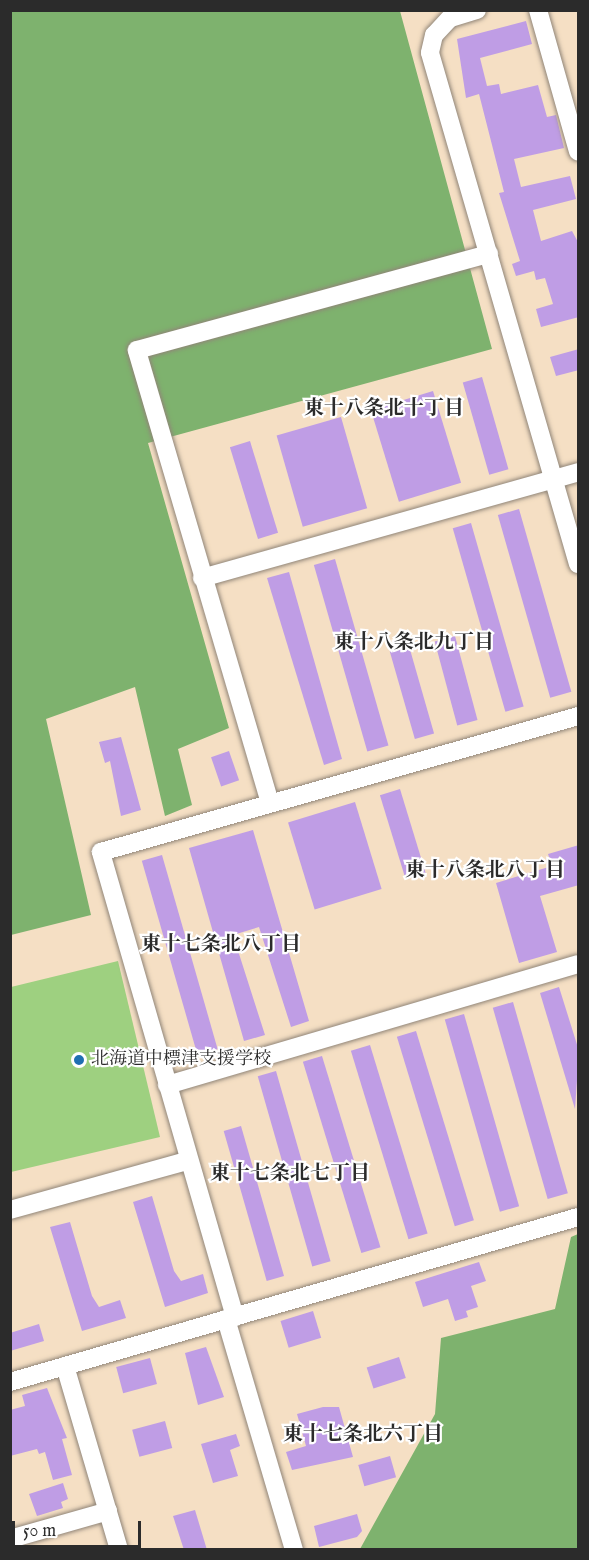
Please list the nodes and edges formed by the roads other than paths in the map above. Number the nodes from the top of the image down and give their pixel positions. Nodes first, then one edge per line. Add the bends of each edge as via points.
1 (477, 10) edge
2 (538, 10) edge
3 (579, 151) edge
4 (489, 254) junction
5 (579, 472) edge
6 (553, 479) junction
7 (579, 564) edge
8 (202, 578) junction
9 (579, 716) edge
10 (270, 803) junction
11 (579, 964) edge
12 (167, 1085) junction
13 (183, 1162) dead end
14 (10, 1210) edge
15 (579, 1217) edge
16 (230, 1318) junction
17 (65, 1366) junction
18 (10, 1382) edge
19 (108, 1510) junction
20 (10, 1539) edge
21 (119, 1550) edge
22 (294, 1550) edge

1 - 4 street via 450,18 434,34 430,53
2 - 3 street
4 - 6 street
4 - 8 street via 138,350
5 - 6 street
6 - 7 street
6 - 8 street
8 - 10 street
9 - 10 street
10 - 12 street via 101,852
11 - 12 street
12 - 16 street
13 - 14 street
15 - 16 street
16 - 17 street
16 - 22 street
17 - 18 street
17 - 19 street
19 - 20 street
19 - 21 street

